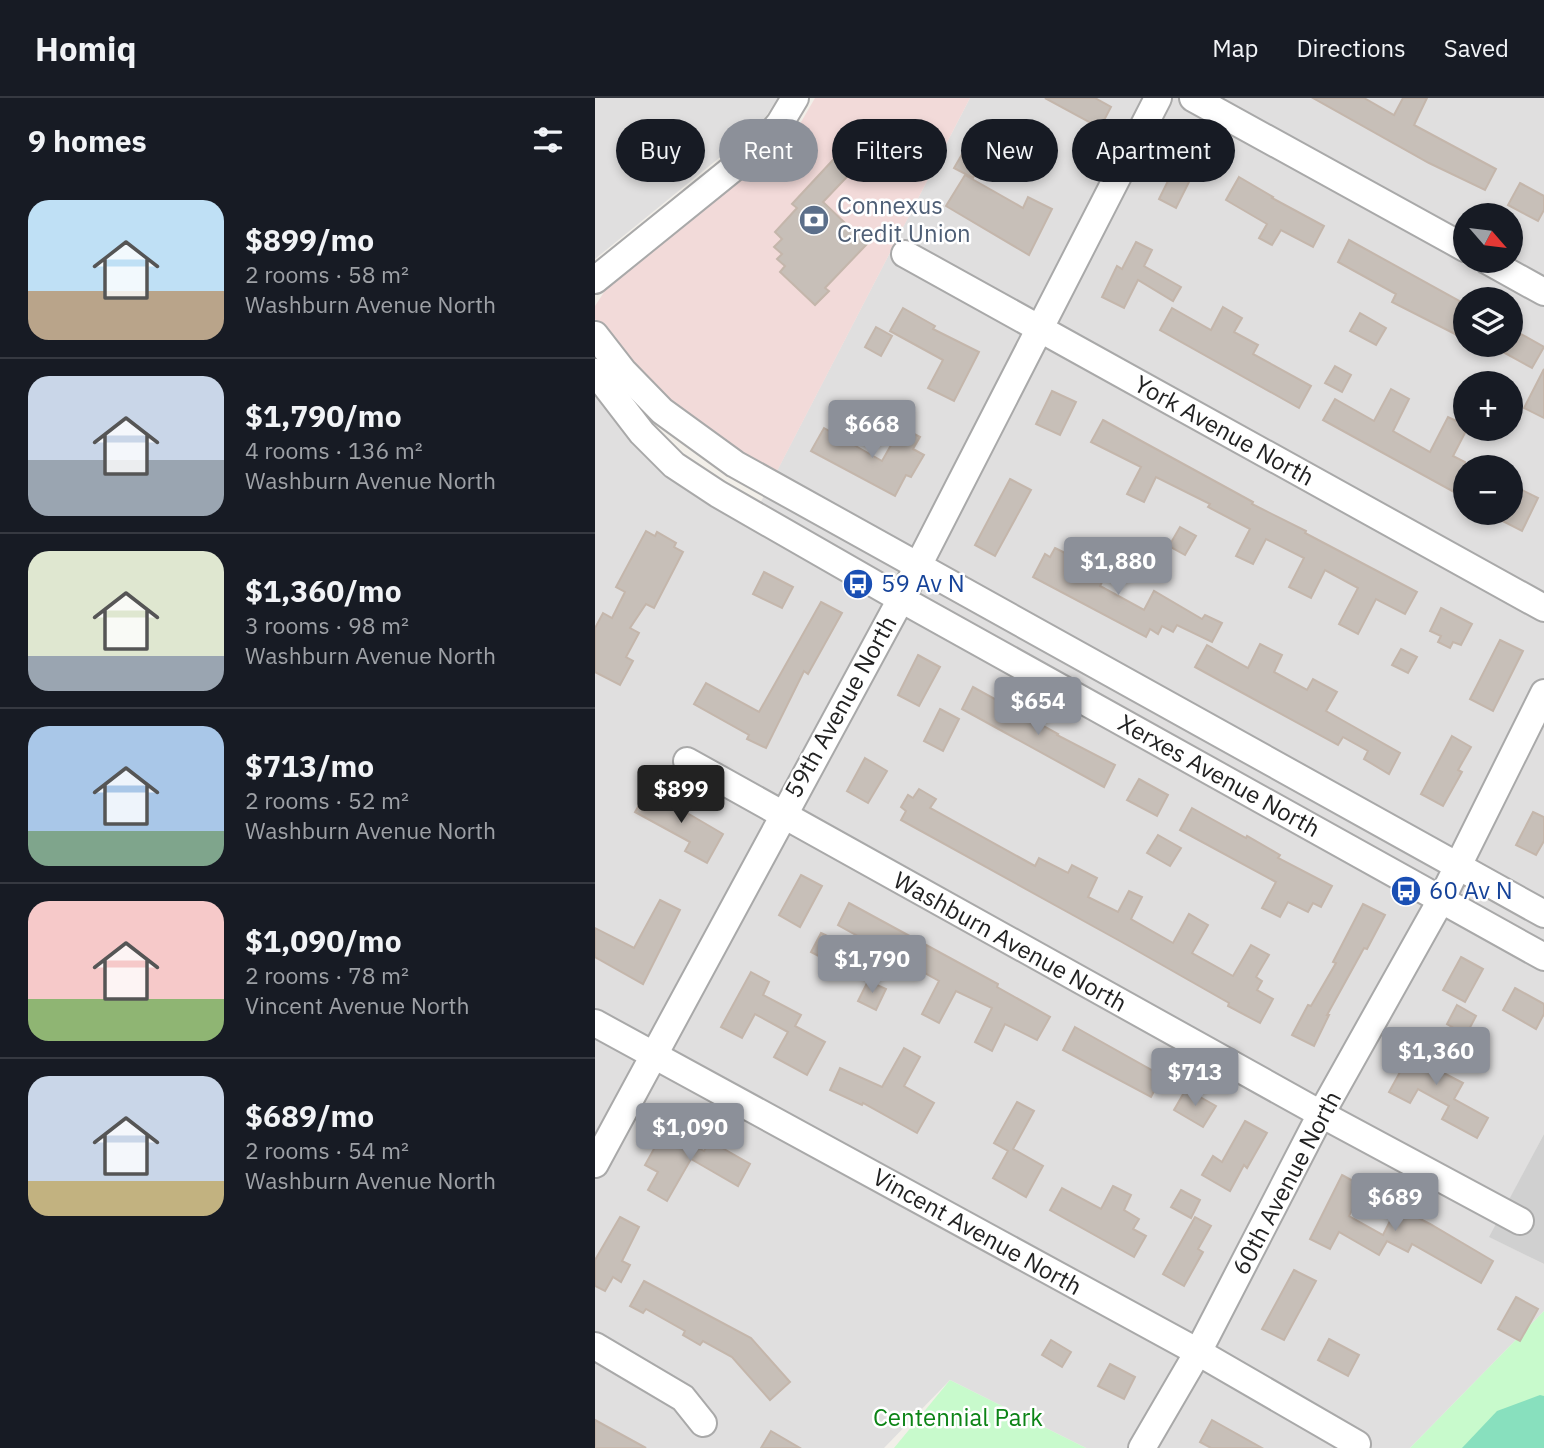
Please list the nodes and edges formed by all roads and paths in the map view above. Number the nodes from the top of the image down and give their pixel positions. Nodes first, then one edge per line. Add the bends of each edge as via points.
1 (795, 98) edge
2 (1158, 98) edge
3 (1193, 98) edge
4 (1453, 241) edge
5 (905, 254) dead end
6 (1510, 273) edge
7 (595, 280) edge
8 (1544, 292) edge
9 (1039, 328) junction
10 (595, 335) edge
11 (595, 372) edge
12 (916, 565) junction
13 (901, 599) junction
14 (1544, 608) edge
15 (1544, 693) edge
16 (687, 761) dead end
17 (782, 815) junction
18 (1457, 866) junction
19 (1441, 900) junction
20 (1544, 914) edge
21 (1544, 957) edge
22 (595, 1023) edge
23 (652, 1055) junction
24 (1321, 1114) junction
25 (595, 1164) edge
26 (1520, 1221) dead end
27 (595, 1346) edge
28 (1198, 1352) junction
29 (703, 1423) dead end
30 (1357, 1444) dead end
31 (1142, 1448) edge

1 - 7 street via 762,145
2 - 9 street, 59th Avenue North
3 - 4 street
5 - 9 street, York Avenue North
6 - 8 street
9 - 12 street, 59th Avenue North
9 - 14 street, York Avenue North
10 - 12 street, Xerxes Avenue North via 623,371 692,435
11 - 13 street, Xerxes Avenue North via 642,433 674,465
12 - 13 street, 59th Avenue North
12 - 18 street, Xerxes Avenue North
13 - 17 street, 59th Avenue North
13 - 19 street, Xerxes Avenue North
15 - 18 street, 60th Avenue North
16 - 17 street, Washburn Avenue North
17 - 23 street, 59th Avenue North
17 - 24 street, Washburn Avenue North
18 - 19 street, 60th Avenue North
18 - 20 street, Xerxes Avenue North
19 - 21 street, Xerxes Avenue North
19 - 24 street, 60th Avenue North
22 - 23 street, Vincent Avenue North
23 - 25 street, 59th Avenue North
23 - 28 street, Vincent Avenue North
24 - 26 street, Washburn Avenue North
24 - 28 street, 60th Avenue North
27 - 29 street via 683,1398
28 - 30 street, Vincent Avenue North
28 - 31 street, 60th Avenue North

